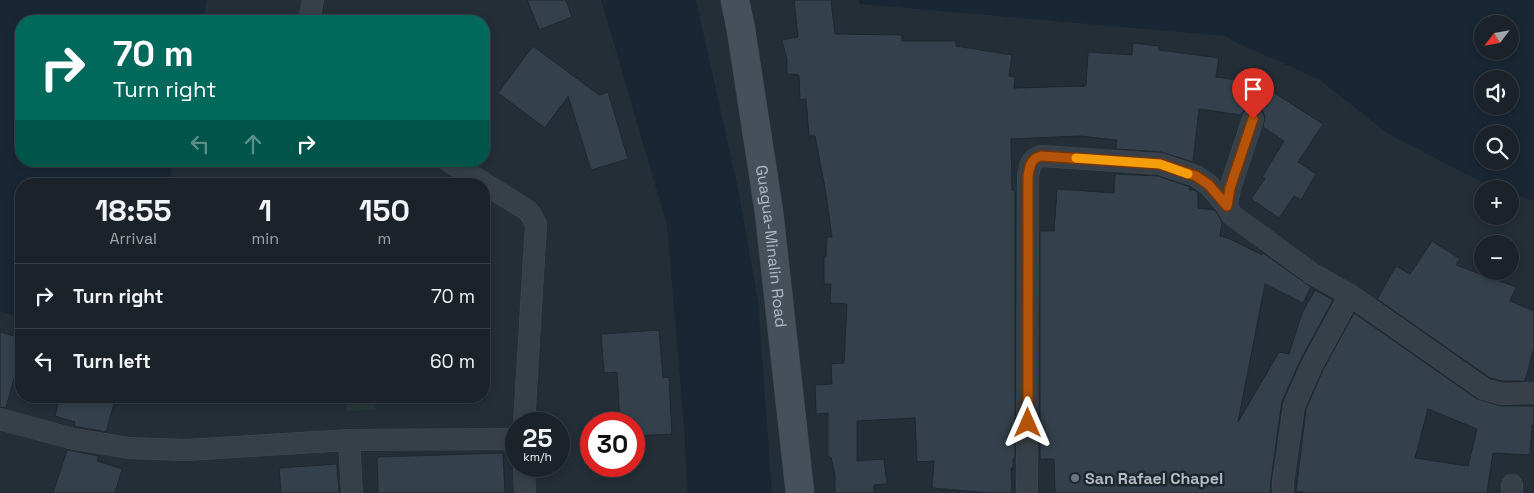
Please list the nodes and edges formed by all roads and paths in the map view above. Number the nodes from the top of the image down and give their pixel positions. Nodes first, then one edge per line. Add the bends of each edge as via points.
1 (313, 0) edge
2 (735, 0) edge
3 (310, 15) edge
4 (1253, 119) dead end
5 (458, 167) edge
6 (475, 178) edge
7 (490, 187) edge
8 (1227, 206) junction
9 (1350, 295) junction
10 (1534, 393) edge
11 (525, 412) edge
12 (0, 420) edge
13 (505, 439) edge
14 (350, 440) junction
15 (524, 477) edge
16 (352, 493) edge
17 (525, 493) edge
18 (800, 493) edge
19 (1027, 493) edge
20 (1283, 493) edge

1 - 3 street
2 - 18 main road, Guagua-Minalin Road via 769,212
4 - 8 street
5 - 6 street
7 - 11 street via 526,210 536,224
8 - 9 street via 1232,216 1311,273
8 - 19 street via 1209,185 1196,176 1160,164 1041,156 1030,163
9 - 10 street via 1484,389 1502,394
9 - 20 street via 1312,364 1294,406
12 - 14 street via 129,448 186,450
13 - 14 street
14 - 16 street
15 - 17 street

